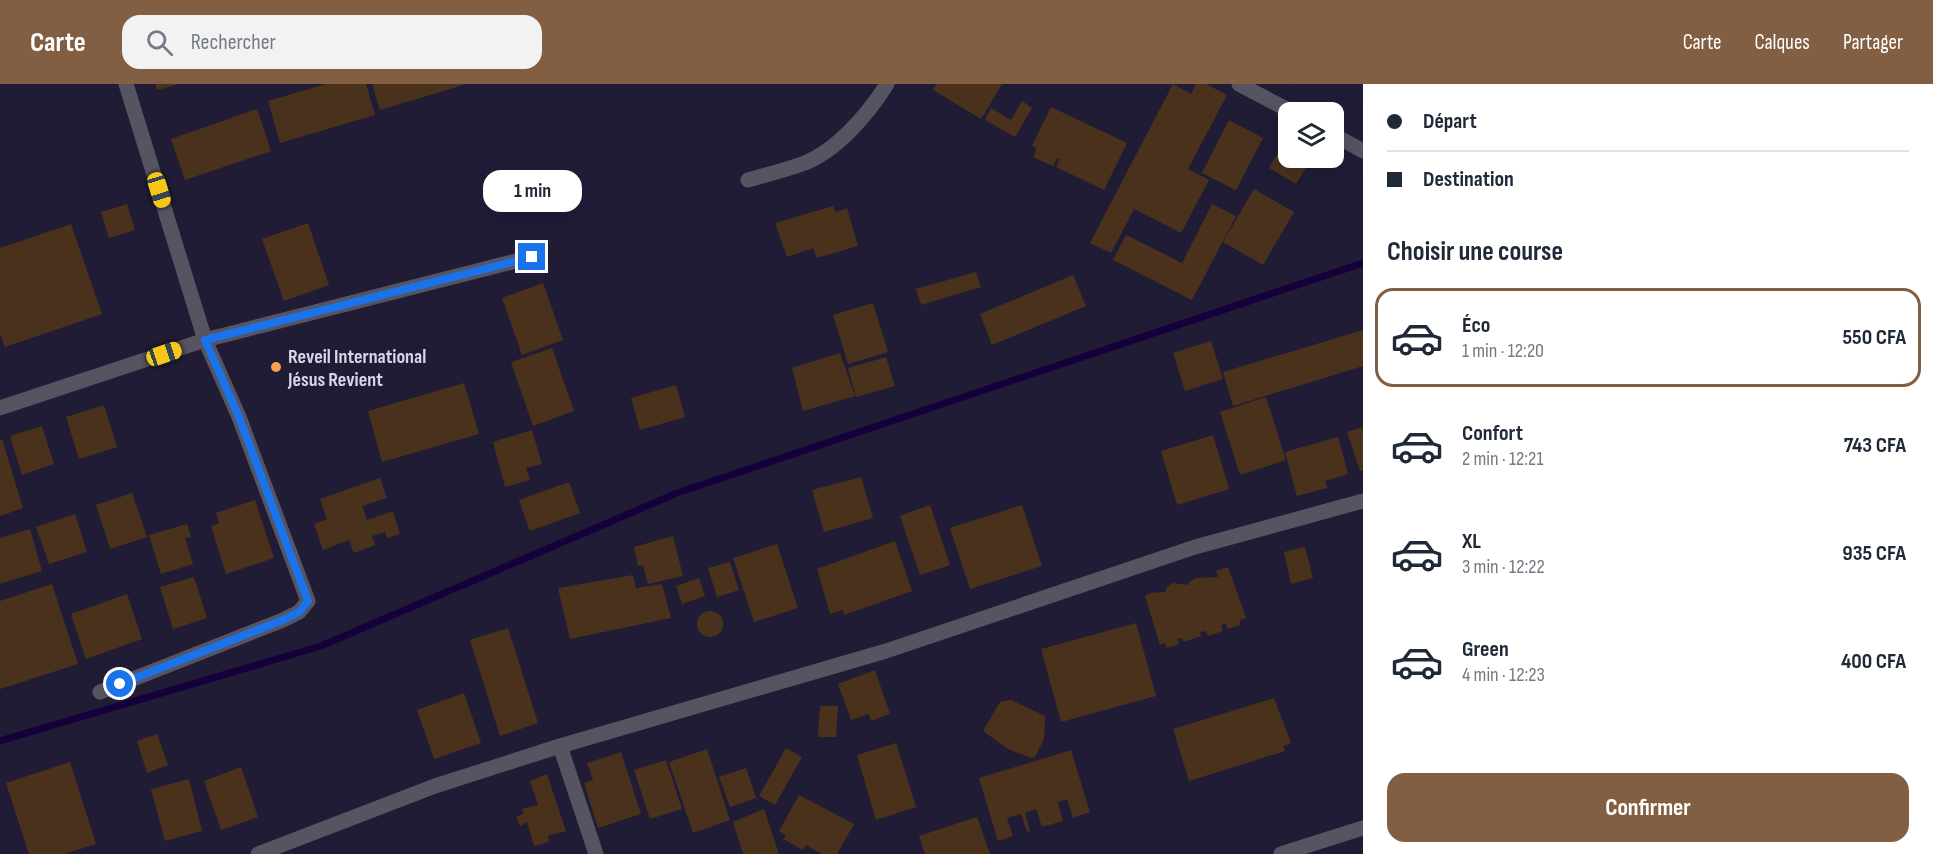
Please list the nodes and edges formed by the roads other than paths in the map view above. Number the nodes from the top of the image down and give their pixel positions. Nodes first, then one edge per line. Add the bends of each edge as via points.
1 (126, 84) edge
2 (887, 84) edge
3 (1239, 84) edge
4 (1278, 105) edge
5 (1344, 141) edge
6 (1363, 151) edge
7 (748, 180) dead end
8 (532, 257) dead end
9 (205, 340) junction
10 (0, 408) edge
11 (1363, 501) edge
12 (100, 692) dead end
13 (560, 746) junction
14 (1363, 828) edge
15 (258, 854) edge
16 (596, 854) edge
17 (1281, 854) edge

1 - 9 street
2 - 7 street via 859,120 829,148 804,163
3 - 4 street
5 - 6 street
8 - 9 street
9 - 10 street
9 - 12 street via 239,417 308,601 299,612 283,620
11 - 13 street via 1195,547 886,651
13 - 15 street via 435,786
13 - 16 street
14 - 17 street

